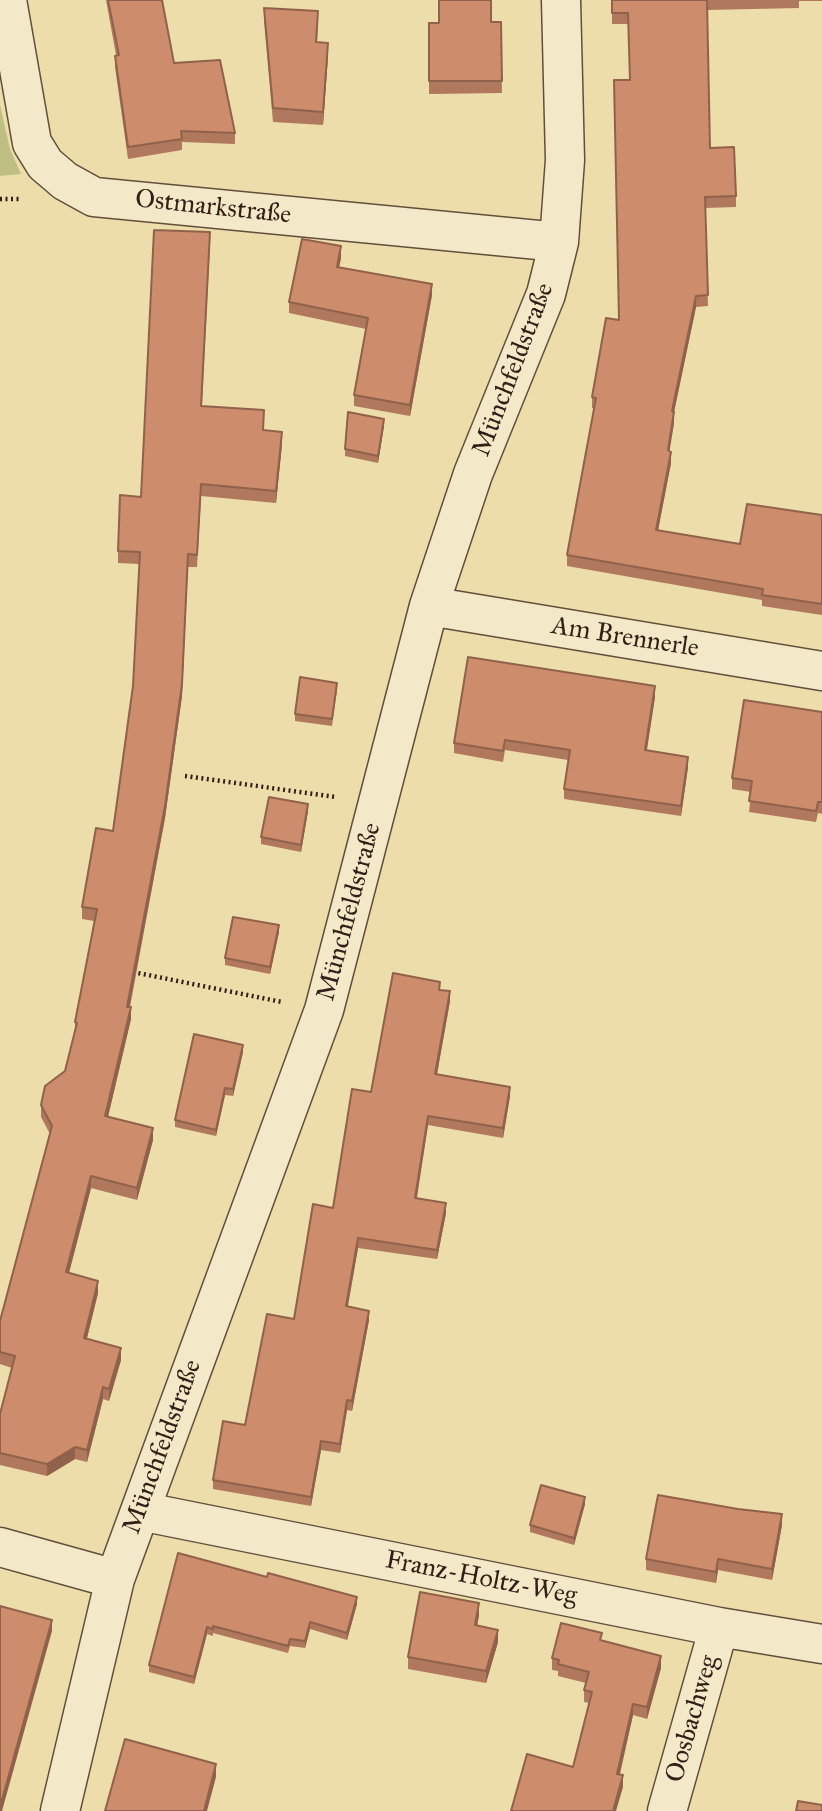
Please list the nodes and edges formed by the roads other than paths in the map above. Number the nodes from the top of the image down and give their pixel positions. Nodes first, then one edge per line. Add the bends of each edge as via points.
1 (7, 0) edge
2 (561, 0) edge
3 (559, 242) junction
4 (429, 606) junction
5 (822, 671) edge
6 (140, 1511) junction
7 (0, 1547) edge
8 (115, 1579) junction
9 (719, 1627) junction
10 (822, 1644) edge
11 (60, 1811) edge
12 (667, 1811) edge

1 - 3 street, Ostmarkstraße via 32,143 45,164 94,197
2 - 3 street, Münchfeldstraße via 565,160
3 - 4 street, Münchfeldstraße via 546,294 473,474
4 - 5 street, Am Brennerle
4 - 6 street, Münchfeldstraße via 324,1010
6 - 8 street, Münchfeldstraße
6 - 9 street, Franz-Holtz-Weg
7 - 8 street
8 - 11 street, Münchfeldstraße
9 - 10 street, Franz-Holtz-Weg
9 - 12 street, Oosbachweg

